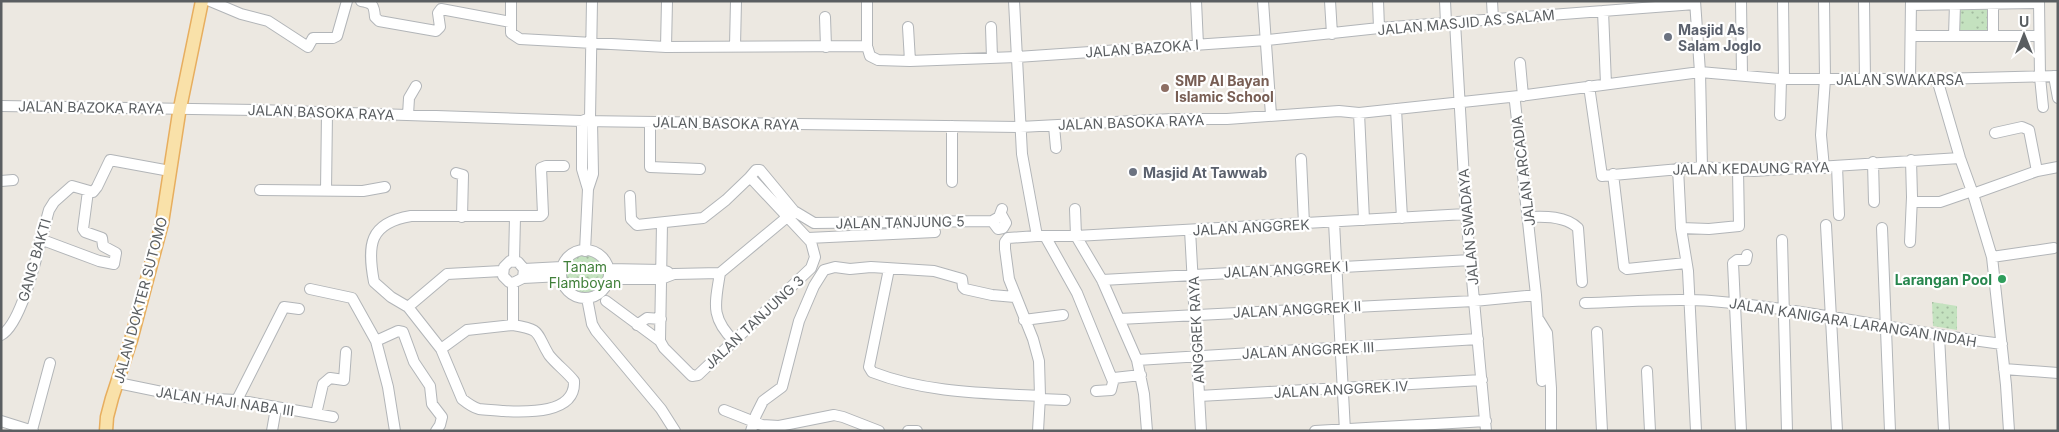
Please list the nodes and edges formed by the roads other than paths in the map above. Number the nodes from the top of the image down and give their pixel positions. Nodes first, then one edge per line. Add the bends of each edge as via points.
1 (202, 1) edge
2 (210, 1) edge
3 (347, 1) edge
4 (361, 1) edge
5 (512, 1) edge
6 (592, 1) edge
7 (667, 1) edge
8 (736, 1) edge
9 (867, 1) edge
10 (1014, 1) edge
11 (1196, 1) edge
12 (1263, 1) edge
13 (1330, 1) edge
14 (1378, 1) edge
15 (1445, 1) edge
16 (1492, 1) edge
17 (1741, 1) edge
18 (1783, 1) edge
19 (1824, 1) edge
20 (1864, 1) edge
21 (2039, 2) edge
22 (1675, 3) edge
23 (1695, 3) edge
24 (1911, 3) edge
25 (1955, 4) junction
26 (1993, 4) junction
27 (1615, 5) edge
28 (1603, 11) junction
29 (825, 17) dead end
30 (1493, 19) junction
31 (511, 22) junction
32 (1450, 23) junction
33 (908, 27) dead end
34 (991, 27) dead end
35 (1379, 28) junction
36 (1332, 34) junction
37 (1911, 36) junction
38 (1954, 36) junction
39 (1993, 36) junction
40 (2039, 36) junction
41 (1267, 40) junction
42 (591, 44) junction
43 (1198, 44) junction
44 (666, 46) junction
45 (735, 46) junction
46 (826, 46) junction
47 (867, 46) junction
48 (1018, 57) junction
49 (992, 58) junction
50 (910, 61) junction
51 (1520, 64) dead end
52 (1700, 72) junction
53 (1742, 75) junction
54 (2056, 76) edge
55 (2040, 77) junction
56 (1783, 79) junction
57 (1910, 79) junction
58 (1937, 79) junction
59 (1826, 80) junction
60 (1865, 80) junction
61 (1606, 84) junction
62 (416, 86) dead end
63 (1590, 86) junction
64 (1519, 98) junction
65 (2058, 98) edge
66 (1459, 104) junction
67 (1, 106) edge
68 (2044, 107) dead end
69 (1396, 109) junction
70 (180, 111) junction
71 (327, 112) junction
72 (1359, 113) junction
73 (408, 115) junction
74 (1272, 116) junction
75 (1780, 116) dead end
76 (589, 118) junction
77 (650, 122) junction
78 (952, 126) junction
79 (1054, 126) junction
80 (1020, 127) junction
81 (1995, 133) dead end
82 (1056, 148) dead end
83 (582, 158) junction
84 (593, 158) junction
85 (1960, 158) junction
86 (1301, 159) dead end
87 (1911, 160) junction
88 (1874, 162) junction
89 (564, 166) dead end
90 (1837, 166) junction
91 (1702, 167) junction
92 (2058, 167) edge
93 (1678, 168) junction
94 (1824, 168) junction
95 (700, 169) dead end
96 (1738, 170) junction
97 (170, 171) junction
98 (2037, 171) junction
99 (456, 173) dead end
100 (1613, 174) junction
101 (13, 180) dead end
102 (1, 181) edge
103 (952, 182) dead end
104 (385, 187) dead end
105 (588, 189) junction
106 (260, 190) dead end
107 (88, 191) junction
108 (326, 192) junction
109 (1973, 193) junction
110 (630, 196) dead end
111 (1874, 202) dead end
112 (1912, 202) junction
113 (1075, 209) dead end
114 (1002, 212) dead end
115 (791, 214) junction
116 (1466, 214) junction
117 (1839, 215) dead end
118 (462, 216) junction
119 (1529, 217) junction
120 (515, 218) junction
121 (1402, 218) junction
122 (1364, 220) junction
123 (912, 221) junction
124 (1334, 222) junction
125 (662, 223) junction
126 (1304, 224) junction
127 (1826, 224) dead end
128 (1681, 228) junction
129 (1882, 228) dead end
130 (1190, 230) junction
131 (935, 232) dead end
132 (913, 233) junction
133 (1041, 236) junction
134 (1076, 236) junction
135 (808, 238) junction
136 (40, 239) junction
137 (1782, 240) dead end
138 (1910, 242) dead end
139 (2054, 248) dead end
140 (585, 250) junction
141 (1747, 255) dead end
142 (1992, 257) junction
143 (1470, 260) junction
144 (514, 261) junction
145 (1686, 263) junction
146 (1337, 266) junction
147 (890, 268) junction
148 (502, 272) junction
149 (562, 272) junction
150 (720, 273) junction
151 (608, 274) junction
152 (662, 274) junction
153 (1193, 275) junction
154 (520, 276) junction
155 (1102, 280) junction
156 (1582, 282) dead end
157 (310, 289) dead end
158 (1536, 295) junction
159 (1015, 297) junction
160 (587, 298) junction
161 (606, 301) dead end
162 (1474, 301) junction
163 (1689, 301) junction
164 (1585, 303) dead end
165 (1734, 303) junction
166 (1338, 306) junction
167 (408, 307) junction
168 (299, 309) dead end
169 (1783, 309) junction
170 (1063, 314) dead end
171 (1195, 315) junction
172 (1831, 316) junction
173 (661, 319) junction
174 (1119, 319) junction
175 (1538, 319) junction
176 (1024, 320) junction
177 (513, 325) junction
178 (637, 325) junction
179 (1886, 326) junction
180 (1597, 332) dead end
181 (1, 335) edge
182 (1939, 336) junction
183 (1478, 339) junction
184 (660, 340) junction
185 (376, 341) junction
186 (735, 342) junction
187 (2002, 344) junction
188 (441, 349) junction
189 (1340, 349) junction
190 (346, 352) dead end
191 (1198, 356) junction
192 (1137, 360) junction
193 (50, 363) dead end
194 (2004, 369) junction
195 (1647, 372) dead end
196 (2058, 373) edge
197 (1141, 375) junction
198 (1112, 379) junction
199 (1482, 380) junction
200 (1542, 381) dead end
201 (118, 382) junction
202 (1341, 389) junction
203 (1096, 391) dead end
204 (1200, 396) junction
205 (1040, 398) junction
206 (237, 400) junction
207 (1065, 400) dead end
208 (276, 408) junction
209 (724, 410) dead end
210 (316, 414) junction
211 (333, 417) dead end
212 (1, 421) edge
213 (752, 426) edge
214 (1486, 426) edge
215 (1345, 430) edge
216 (32, 431) edge
217 (106, 431) edge
218 (272, 431) edge
219 (395, 431) edge
220 (436, 431) edge
221 (676, 431) edge
222 (879, 431) edge
223 (908, 431) edge
224 (917, 431) edge
225 (1038, 431) edge
226 (1147, 431) edge
227 (1201, 431) edge
228 (1315, 431) edge
229 (1551, 431) edge
230 (1602, 431) edge
231 (1650, 431) edge
232 (1696, 431) edge
233 (1741, 431) edge
234 (1787, 431) edge
235 (1837, 431) edge
236 (1890, 431) edge
237 (1944, 431) edge
238 (2009, 431) edge

1 - 70 main road, JALAN DOKTER SUTOMO
2 - 3 street via 268,21 308,47 313,38 337,36
4 - 31 street via 374,6 376,20 436,31 440,28 438,13 441,10
5 - 31 street
6 - 42 street
7 - 44 street
8 - 45 street
9 - 47 street
10 - 48 street
11 - 43 street
12 - 41 street
13 - 36 street
14 - 35 street
15 - 32 street, JALAN SWADAYA
16 - 30 street
17 - 53 street
18 - 56 street
19 - 59 street
20 - 60 street
21 - 26 street
21 - 40 street
22 - 23 street, JALAN MASJID AS SALAM
22 - 27 street, JALAN MASJID AS SALAM
23 - 52 street
24 - 25 street
24 - 37 street
25 - 26 street
25 - 38 street
26 - 39 street
27 - 28 street, JALAN MASJID AS SALAM
28 - 30 street, JALAN MASJID AS SALAM
28 - 61 street
29 - 46 street
30 - 32 street, JALAN MASJID AS SALAM
31 - 42 street via 512,35 520,39
32 - 35 street, JALAN MASJID AS SALAM
32 - 66 street, JALAN SWADAYA
33 - 50 street
34 - 49 street
35 - 36 street, JALAN MASJID AS SALAM
36 - 41 street, JALAN MASJID AS SALAM
37 - 38 street
37 - 57 street
38 - 39 street
39 - 40 street
40 - 55 street
41 - 43 street, JALAN BAZOKA I
41 - 74 street
42 - 44 street
42 - 76 street
43 - 48 street, JALAN BAZOKA I
44 - 45 street
45 - 46 street
46 - 47 street
47 - 50 street, JALAN BAZOKA I via 874,60
48 - 49 street, JALAN BAZOKA I
48 - 80 street
49 - 50 street, JALAN BAZOKA I
51 - 64 street
52 - 53 street, JALAN SWAKARSA
52 - 61 street, JALAN SWAKARSA
52 - 91 street
53 - 56 street, JALAN SWAKARSA
54 - 55 street, JALAN SWAKARSA
54 - 65 street
55 - 58 street, JALAN SWAKARSA
55 - 68 street
56 - 59 street, JALAN SWAKARSA
56 - 75 street
57 - 58 street, JALAN SWAKARSA
57 - 60 street, JALAN SWAKARSA
58 - 85 street
59 - 60 street, JALAN SWAKARSA
59 - 94 street via 1821,135
61 - 63 street, JALAN SWAKARSA
62 - 73 street via 410,98
63 - 64 street, JALAN SWAKARSA
63 - 100 street, JALAN KEDAUNG RAYA via 1602,176
64 - 66 street, JALAN ARCADIA
64 - 119 street, JALAN ARCADIA
66 - 69 street
66 - 116 street, JALAN SWADAYA
67 - 70 street, JALAN BAZOKA RAYA
69 - 72 street
69 - 121 street
70 - 71 street, JALAN BASOKA RAYA
70 - 97 main road, JALAN DOKTER SUTOMO
71 - 73 street, JALAN BASOKA RAYA
71 - 108 street
72 - 74 street via 1339,111
72 - 122 street
73 - 76 street, JALAN BASOKA RAYA
74 - 79 street, JALAN BASOKA RAYA
76 - 77 street, JALAN BASOKA RAYA
76 - 83 street
76 - 84 street
77 - 78 street, JALAN BASOKA RAYA
77 - 95 street via 650,167
78 - 80 street, JALAN BASOKA RAYA
78 - 103 street
79 - 80 street, JALAN BASOKA RAYA
79 - 82 street
80 - 133 street via 1022,154
81 - 98 street via 2022,127 2028,130
83 - 84 street
83 - 105 street via 582,174
84 - 105 street via 593,174
85 - 87 street, JALAN KEDAUNG RAYA
85 - 109 street
86 - 126 street
87 - 88 street, JALAN KEDAUNG RAYA
87 - 112 street
88 - 90 street, JALAN KEDAUNG RAYA
88 - 111 street
89 - 120 street via 541,168 542,215
90 - 94 street, JALAN KEDAUNG RAYA
90 - 117 street
91 - 93 street, JALAN KEDAUNG RAYA
91 - 96 street, JALAN KEDAUNG RAYA
92 - 98 street
93 - 100 street, JALAN KEDAUNG RAYA
93 - 128 street
94 - 96 street, JALAN KEDAUNG RAYA
96 - 128 street via 1740,225
97 - 107 street via 110,160 97,187 93,192
97 - 201 main road, JALAN DOKTER SUTOMO via 162,223
98 - 109 street
99 - 118 street via 463,175
100 - 145 street via 1624,267
101 - 102 street
104 - 108 street
105 - 140 street
106 - 108 street
107 - 136 street, GANG BAKTI via 70,187 54,202
107 - 136 street via 83,229 102,238 103,246 116,253 114,264
109 - 112 street via 1940,202
109 - 142 street
110 - 125 street via 634,223
112 - 138 street
113 - 134 street
114 - 123 street, JALAN TANJUNG 5 via 992,221
115 - 123 street, JALAN TANJUNG 5 via 814,223
115 - 125 street via 750,177 703,218
115 - 135 street
115 - 150 street
116 - 121 street, JALAN ANGGREK
116 - 143 street, JALAN SWADAYA
118 - 120 street
118 - 167 street via 401,218 388,222 376,232 372,241 374,282 390,298
119 - 156 street via 1548,216 1573,223 1578,228
119 - 158 street, JALAN ARCADIA
120 - 144 street
121 - 122 street, JALAN ANGGREK
122 - 124 street, JALAN ANGGREK
123 - 132 street
124 - 126 street, JALAN ANGGREK
124 - 146 street
125 - 152 street
126 - 130 street, JALAN ANGGREK
127 - 172 street
128 - 145 street
129 - 179 street
130 - 134 street, JALAN ANGGREK
130 - 153 street, ANGGREK RAYA
131 - 132 street, JALAN TANJUNG 5
132 - 135 street, JALAN TANJUNG 5
133 - 134 street, JALAN ANGGREK
133 - 159 street, JALAN ANGGREK via 1008,238 1005,242 1008,279
133 - 198 street via 1077,294
134 - 155 street
135 - 186 street, JALAN TANJUNG 3 via 814,246 811,268
136 - 181 street, GANG BAKTI via 19,313
137 - 169 street
139 - 142 street
140 - 149 street via 571,255
140 - 151 street via 602,258
141 - 165 street via 1746,260 1734,263
142 - 187 street
143 - 146 street, JALAN ANGGREK I
143 - 162 street, JALAN SWADAYA
144 - 148 street via 506,264
144 - 154 street via 520,263
145 - 163 street
146 - 153 street, JALAN ANGGREK I
146 - 166 street
147 - 159 street via 945,273 962,278 965,289
147 - 205 street via 869,367 872,372 920,387
147 - 213 street via 835,267 824,270 799,321 782,387 763,401
148 - 154 street via 505,279
148 - 167 street via 447,274
149 - 154 street
149 - 160 street via 565,288 580,298
150 - 152 street
150 - 186 street via 716,309 723,330
151 - 152 street
151 - 160 street via 601,292
152 - 173 street
153 - 155 street, JALAN ANGGREK I
153 - 171 street, ANGGREK RAYA
154 - 177 street
155 - 174 street
157 - 185 street via 352,298
158 - 162 street
158 - 175 street, JALAN ARCADIA
159 - 176 street
160 - 221 street via 596,331
161 - 178 street
162 - 166 street, JALAN ANGGREK II
162 - 183 street, JALAN SWADAYA
163 - 164 street, JALAN KANIGARA LARANGAN INDAH
163 - 165 street, JALAN KANIGARA LARANGAN INDAH
163 - 232 street
165 - 169 street, JALAN KANIGARA LARANGAN INDAH
165 - 233 street
166 - 171 street, JALAN ANGGREK II
166 - 189 street
167 - 188 street
168 - 206 street via 284,307
169 - 172 street, JALAN KANIGARA LARANGAN INDAH
169 - 234 street
170 - 176 street
171 - 174 street, JALAN ANGGREK II
171 - 191 street, ANGGREK RAYA
172 - 179 street, JALAN KANIGARA LARANGAN INDAH
172 - 235 street
173 - 178 street via 647,318
173 - 184 street
174 - 192 street
175 - 200 street, JALAN ARCADIA
175 - 229 street via 1547,333
176 - 205 street via 1039,361
177 - 188 street via 467,330
177 - 188 street via 531,328 538,333 550,356 574,380 574,388 567,401 548,410 530,412 479,409 462,398
178 - 184 street
179 - 182 street, JALAN KANIGARA LARANGAN INDAH
179 - 236 street
180 - 230 street
182 - 187 street, JALAN KANIGARA LARANGAN INDAH
182 - 237 street
183 - 189 street, JALAN ANGGREK III
183 - 199 street, JALAN SWADAYA
184 - 186 street, JALAN TANJUNG 3 via 692,376 698,375
185 - 219 street
185 - 220 street via 398,331 403,332 414,362 430,386 432,404 442,417
187 - 194 street
189 - 191 street, JALAN ANGGREK III
189 - 202 street
190 - 210 street via 344,380 327,379
191 - 192 street, JALAN ANGGREK III
191 - 204 street, ANGGREK RAYA
192 - 197 street
193 - 216 street
194 - 196 street
194 - 238 street
195 - 231 street
197 - 198 street
197 - 226 street
198 - 203 street via 1111,390
199 - 202 street, JALAN ANGGREK IV
199 - 214 street, JALAN SWADAYA
201 - 206 street, JALAN HAJI NABA III via 190,398
201 - 217 main road, JALAN DOKTER SUTOMO
202 - 204 street, JALAN ANGGREK IV
202 - 215 street
204 - 227 street, ANGGREK RAYA
205 - 207 street
205 - 225 street
206 - 208 street, JALAN HAJI NABA III
208 - 210 street, JALAN HAJI NABA III
208 - 218 street
209 - 213 street
210 - 211 street, JALAN HAJI NABA III
212 - 216 street
213 - 222 street via 834,415
214 - 215 street
215 - 228 street
223 - 224 street

